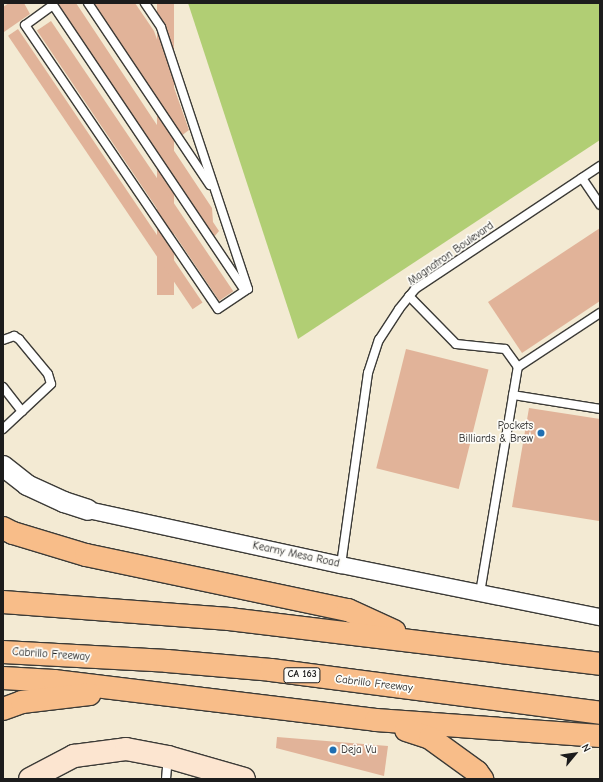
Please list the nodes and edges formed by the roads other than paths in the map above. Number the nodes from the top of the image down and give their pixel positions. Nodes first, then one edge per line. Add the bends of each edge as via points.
1 (88, 3) edge
2 (145, 3) edge
3 (53, 4) edge
4 (600, 166) edge
5 (582, 178) junction
6 (216, 194) junction
7 (600, 205) edge
8 (245, 291) junction
9 (409, 296) junction
10 (600, 312) edge
11 (3, 340) edge
12 (518, 366) junction
13 (3, 387) edge
14 (513, 395) junction
15 (600, 409) edge
16 (22, 411) junction
17 (3, 429) edge
18 (3, 466) edge
19 (88, 510) joint
20 (3, 528) edge
21 (341, 565) junction
22 (480, 593) junction
23 (3, 602) edge
24 (600, 617) edge
25 (414, 640) junction
26 (3, 652) edge
27 (600, 664) edge
28 (3, 678) edge
29 (131, 690) junction
30 (3, 709) edge
31 (600, 713) edge
32 (376, 720) junction
33 (600, 736) edge
34 (168, 757) junction
35 (461, 769) edge
36 (30, 779) edge
37 (166, 779) edge
38 (244, 779) edge
39 (482, 779) edge

1 - 6 lane
2 - 6 lane via 161,27
3 - 8 lane
3 - 8 lane via 25,25 218,309
4 - 5 lane, Magnatron Boulevard
5 - 7 lane
5 - 9 lane, Magnatron Boulevard via 415,289
6 - 8 lane via 248,289
9 - 12 lane via 456,344 505,349
9 - 21 lane, Magnatron Boulevard via 379,340 368,373
10 - 12 lane
11 - 16 lane via 8,336 19,339 51,378 49,388
12 - 14 lane
13 - 16 lane
14 - 15 lane
14 - 22 lane
16 - 17 lane
18 - 19 street, Kearny Mesa Road via 27,485
19 - 21 street, Kearny Mesa Road
20 - 25 highway via 86,555 348,610
21 - 22 street, Kearny Mesa Road
22 - 24 street, Kearny Mesa Road
23 - 25 highway via 229,619
25 - 27 highway
26 - 31 highway, Cabrillo Freeway / CA 163 via 167,661 271,670
28 - 29 highway
29 - 30 highway via 22,702
29 - 32 highway
32 - 33 highway
32 - 35 highway via 430,738
34 - 36 main road via 126,749 74,756
34 - 37 lane
34 - 38 main road
35 - 39 highway via 477,772

